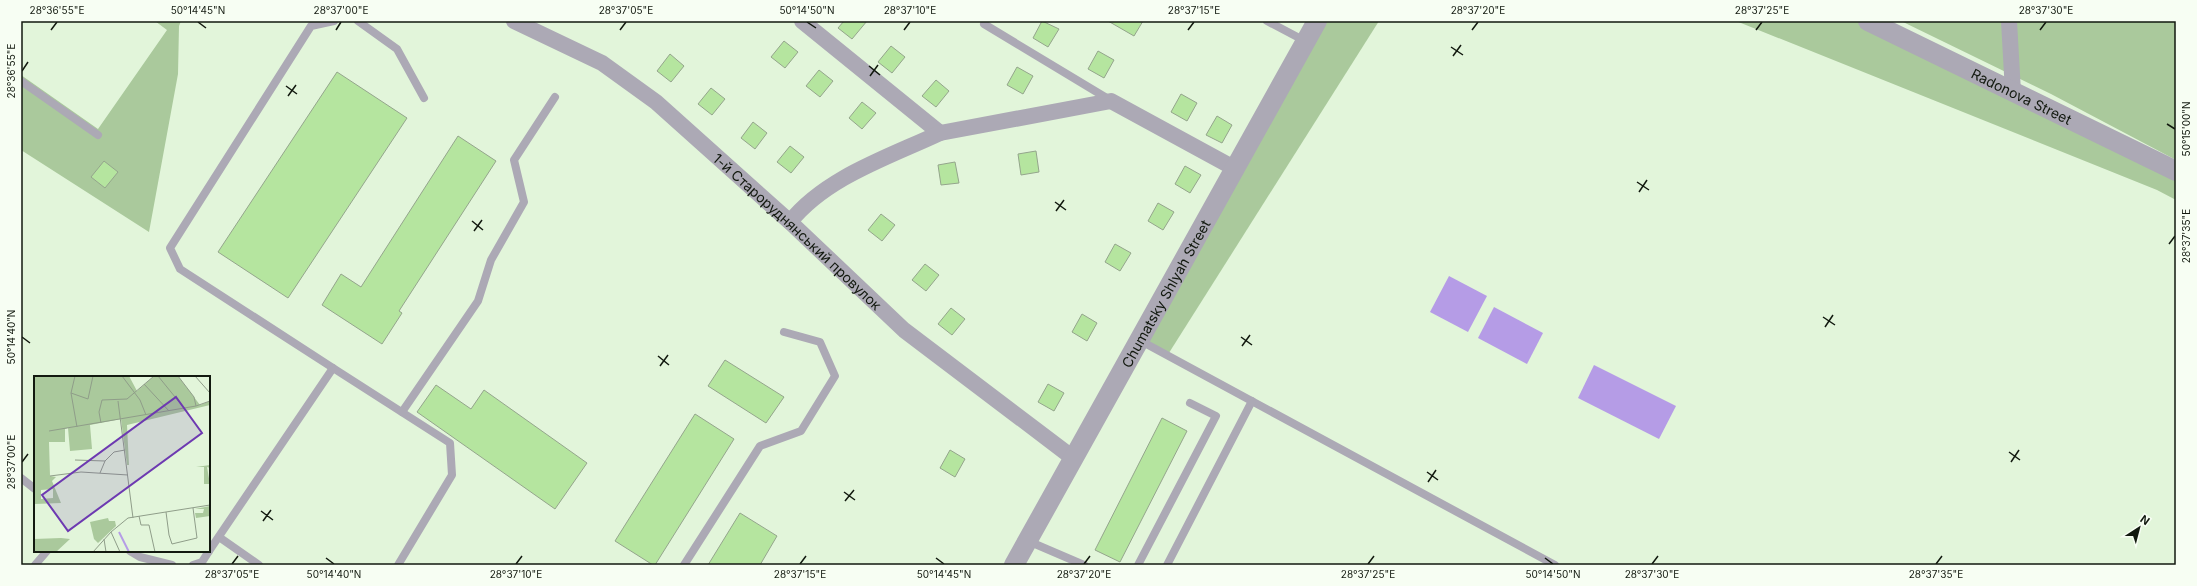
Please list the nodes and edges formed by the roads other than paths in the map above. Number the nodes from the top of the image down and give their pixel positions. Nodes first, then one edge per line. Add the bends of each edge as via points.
1 (334, 21) edge
2 (358, 21) edge
3 (514, 21) edge
4 (802, 21) edge
5 (1268, 21) edge
6 (1317, 21) edge
7 (1868, 21) edge
8 (2009, 21) edge
9 (984, 24) dead end
10 (1306, 41) junction
11 (21, 81) edge
12 (2013, 92) junction
13 (555, 97) dead end
14 (424, 98) dead end
15 (1111, 101) junction
16 (940, 133) junction
17 (98, 135) dead end
18 (1234, 168) junction
19 (2176, 171) edge
20 (790, 222) junction
21 (784, 332) dead end
22 (1139, 340) junction
23 (333, 368) junction
24 (1252, 402) junction
25 (1190, 403) dead end
26 (402, 412) junction
27 (1073, 458) junction
28 (21, 478) edge
29 (34, 488) edge
30 (219, 537) junction
31 (1027, 541) junction
32 (210, 550) edge
33 (46, 552) edge
34 (132, 552) edge
35 (208, 552) edge
36 (35, 565) edge
37 (172, 565) edge
38 (193, 565) edge
39 (259, 565) edge
40 (398, 565) edge
41 (684, 565) edge
42 (1014, 565) edge
43 (1084, 565) edge
44 (1138, 565) edge
45 (1167, 565) edge
46 (1555, 565) edge

1 - 23 lane via 311,26 170,248 180,269
2 - 14 lane via 397,48
3 - 20 street, 1-й Староруднянський провулок via 602,63 656,102
4 - 16 street
5 - 10 lane
6 - 10 street, Chumatsky Shlyah Street
7 - 12 street, Radonova Street
8 - 12 street
9 - 15 lane
10 - 18 street, Chumatsky Shlyah Street
11 - 17 lane
12 - 19 street, Radonova Street
13 - 26 lane via 514,160 524,202 491,260 478,301
15 - 16 street
15 - 18 street
16 - 20 street via 844,178 802,206
18 - 22 street, Chumatsky Shlyah Street
20 - 27 street, 1-й Староруднянський провулок via 904,330
21 - 41 lane via 820,342 835,376 801,431 760,446
22 - 24 lane
22 - 27 street, Chumatsky Shlyah Street
23 - 26 lane
23 - 30 lane
24 - 45 lane
24 - 46 lane
25 - 44 lane via 1216,416
26 - 40 lane via 450,443 452,475
27 - 31 street, Chumatsky Shlyah Street
28 - 29 lane
30 - 32 lane
30 - 39 lane
31 - 42 street, Chumatsky Shlyah Street
31 - 43 lane
33 - 36 lane
34 - 37 lane via 140,557
35 - 38 lane via 202,562

